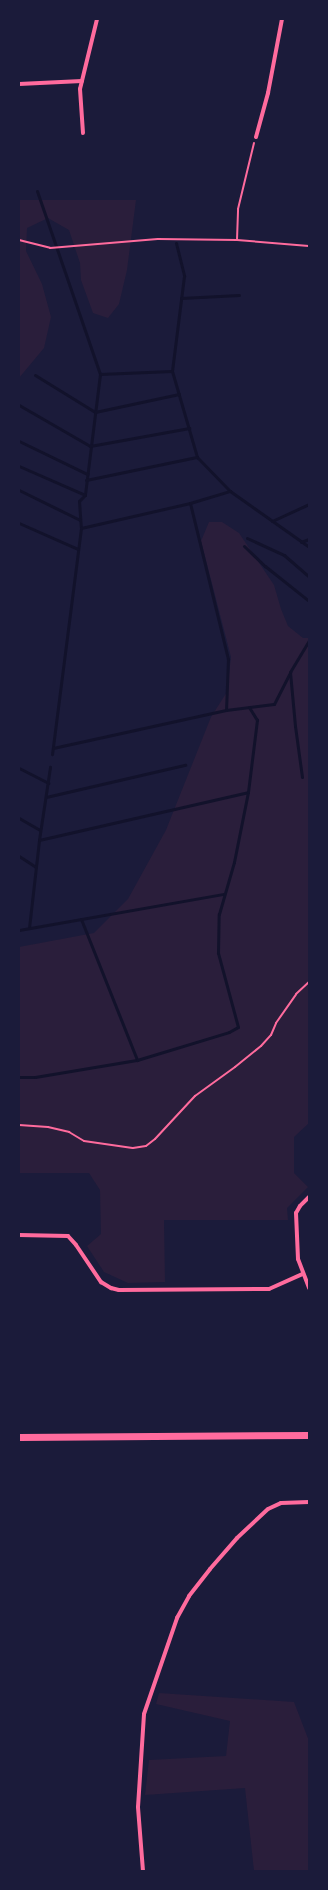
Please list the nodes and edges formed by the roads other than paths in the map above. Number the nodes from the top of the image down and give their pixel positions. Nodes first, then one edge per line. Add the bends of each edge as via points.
1 (98, 19) edge
2 (282, 19) edge
3 (82, 81) junction
4 (19, 84) edge
5 (83, 133) dead end
6 (256, 137) road end
7 (309, 1197) edge
8 (19, 1235) edge
9 (303, 1274) junction
10 (309, 1288) edge
11 (309, 1435) edge
12 (19, 1437) edge
13 (309, 1502) edge
14 (143, 1871) edge

1 - 3 street
2 - 6 street via 268,93
3 - 4 street
3 - 5 street
7 - 9 street via 296,1213 298,1259
8 - 9 street via 68,1236 101,1282 120,1290 268,1289
9 - 10 street
11 - 12 street
13 - 14 street via 281,1503 268,1509 237,1538 210,1569 189,1596 177,1618 144,1714 138,1807

